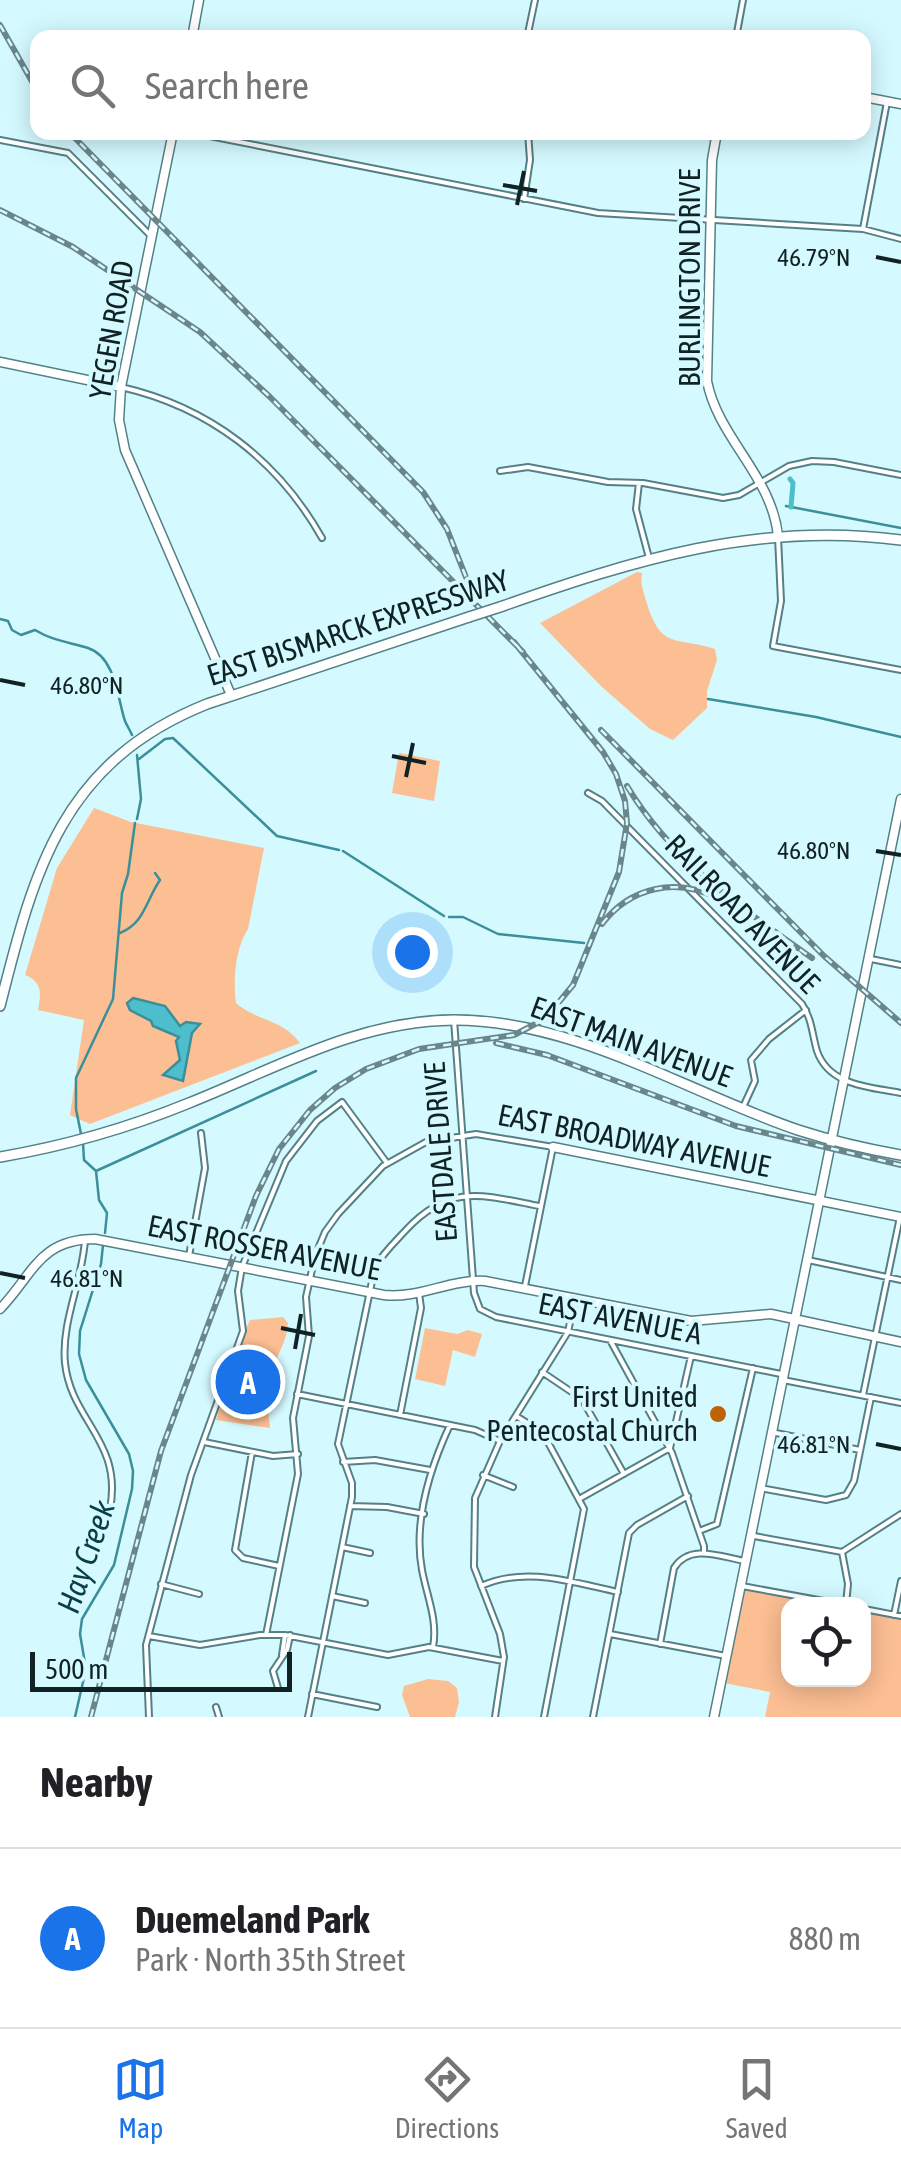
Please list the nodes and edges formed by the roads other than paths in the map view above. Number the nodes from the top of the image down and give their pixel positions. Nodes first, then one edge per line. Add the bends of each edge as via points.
1 (199, 0) edge
2 (534, 0) edge
3 (743, 0) edge
4 (193, 30) edge
5 (529, 30) edge
6 (737, 30) edge
7 (871, 99) edge
8 (887, 102) junction
9 (901, 104) edge
10 (0, 140) edge
11 (171, 140) edge
12 (230, 140) edge
13 (529, 140) edge
14 (715, 140) edge
15 (524, 198) junction
16 (710, 221) junction
17 (863, 229) junction
18 (152, 237) junction
19 (901, 239) edge
20 (0, 362) edge
21 (122, 387) junction
22 (500, 471) dead end
23 (901, 475) edge
24 (639, 482) junction
25 (761, 482) junction
26 (778, 536) junction
27 (322, 538) dead end
28 (901, 540) edge
29 (650, 558) junction
30 (901, 670) edge
31 (231, 695) junction
32 (588, 793) dead end
33 (901, 799) edge
34 (868, 958) junction
35 (901, 965) edge
36 (0, 1006) edge
37 (806, 1010) junction
38 (454, 1020) junction
39 (843, 1080) junction
40 (901, 1094) edge
41 (742, 1108) junction
42 (201, 1133) dead end
43 (462, 1134) junction
44 (830, 1140) junction
45 (553, 1147) junction
46 (901, 1155) edge
47 (0, 1157) edge
48 (388, 1162) junction
49 (466, 1195) junction
50 (818, 1200) junction
51 (541, 1206) junction
52 (901, 1217) edge
53 (85, 1239) junction
54 (188, 1256) junction
55 (806, 1259) junction
56 (242, 1267) junction
57 (888, 1277) junction
58 (310, 1280) junction
59 (473, 1280) junction
60 (901, 1280) edge
61 (524, 1288) junction
62 (369, 1292) junction
63 (420, 1293) junction
64 (575, 1298) junction
65 (0, 1309) edge
66 (794, 1318) junction
67 (568, 1332) junction
68 (876, 1336) junction
69 (610, 1340) junction
70 (901, 1342) edge
71 (691, 1356) junction
72 (753, 1368) junction
73 (542, 1372) junction
74 (783, 1377) junction
75 (297, 1394) junction
76 (863, 1395) junction
77 (870, 1397) junction
78 (901, 1403) edge
79 (346, 1404) junction
80 (400, 1415) junction
81 (515, 1415) junction
82 (450, 1425) junction
83 (771, 1432) junction
84 (500, 1441) junction
85 (202, 1442) junction
86 (670, 1448) junction
87 (860, 1450) junction
88 (252, 1452) junction
89 (298, 1454) junction
90 (343, 1462) junction
91 (430, 1470) junction
92 (624, 1474) junction
93 (483, 1475) junction
94 (513, 1487) dead end
95 (760, 1488) junction
96 (688, 1496) junction
97 (580, 1499) junction
98 (350, 1506) junction
99 (110, 1509) dead end
100 (424, 1514) junction
101 (901, 1514) edge
102 (699, 1531) junction
103 (750, 1535) junction
104 (342, 1547) junction
105 (842, 1552) junction
106 (370, 1553) dead end
107 (704, 1554) junction
108 (745, 1562) junction
109 (280, 1566) junction
110 (570, 1582) junction
111 (901, 1582) edge
112 (162, 1584) junction
113 (480, 1586) junction
114 (740, 1586) junction
115 (618, 1592) junction
116 (200, 1594) dead end
117 (332, 1596) junction
118 (803, 1597) edge
119 (845, 1597) edge
120 (365, 1603) dead end
121 (871, 1610) edge
122 (898, 1615) edge
123 (610, 1634) junction
124 (266, 1635) junction
125 (288, 1635) junction
126 (149, 1636) junction
127 (323, 1642) junction
128 (660, 1644) junction
129 (433, 1647) junction
130 (726, 1656) junction
131 (504, 1662) junction
132 (278, 1688) dead end
133 (312, 1694) junction
134 (377, 1706) dead end
135 (216, 1707) dead end
136 (148, 1717) edge
137 (219, 1717) edge
138 (308, 1717) edge
139 (495, 1717) edge
140 (544, 1717) edge
141 (593, 1717) edge
142 (714, 1717) edge

1 - 4 street
2 - 5 street
3 - 6 street
7 - 8 street
8 - 9 street
8 - 17 street
10 - 18 street via 68,154
11 - 18 street, YEGEN ROAD
12 - 15 street
13 - 15 street
14 - 16 street, BURLINGTON DRIVE
15 - 16 street via 623,216
16 - 17 street
16 - 25 street, BURLINGTON DRIVE via 708,384
17 - 19 street
18 - 21 street, YEGEN ROAD
20 - 21 street
21 - 27 street via 183,406 232,434 283,480
21 - 31 street, YEGEN ROAD via 125,450
22 - 24 street via 528,467
23 - 25 street via 816,460
24 - 25 street via 725,498
24 - 29 street via 637,511
25 - 26 street, BURLINGTON DRIVE via 774,506
26 - 28 main road, EAST BISMARCK EXPRESSWAY
26 - 29 main road, EAST BISMARCK EXPRESSWAY
26 - 30 street, BURLINGTON DRIVE via 781,602 773,646
29 - 31 main road, EAST BISMARCK EXPRESSWAY, bridge
31 - 36 main road, EAST BISMARCK EXPRESSWAY via 135,745 67,816 32,885
32 - 37 street, RAILROAD AVENUE
33 - 34 street
34 - 35 street
34 - 39 street
37 - 39 street, RAILROAD AVENUE via 820,1058
37 - 41 street via 752,1060 754,1080
38 - 41 main road, EAST MAIN AVENUE via 556,1036
38 - 43 street, EASTDALE DRIVE
38 - 47 main road, EAST MAIN AVENUE via 338,1038 124,1127
39 - 40 street
39 - 44 street
41 - 44 main road, EAST MAIN AVENUE
42 - 54 street via 205,1168
43 - 45 street, EAST BROADWAY AVENUE
43 - 48 street, EAST BROADWAY AVENUE via 426,1142
43 - 49 street, EASTDALE DRIVE
44 - 46 main road, EAST MAIN AVENUE
44 - 50 street
45 - 50 street, EAST BROADWAY AVENUE
45 - 51 street
48 - 56 street via 342,1102 317,1121 286,1161
48 - 58 street, EAST BROADWAY AVENUE via 329,1224
49 - 51 street
49 - 59 street, EASTDALE DRIVE
49 - 62 street via 418,1216 380,1259
50 - 52 street, EAST BROADWAY AVENUE
50 - 55 street
51 - 61 street
52 - 57 street
53 - 54 street, EAST ROSSER AVENUE
53 - 65 street, EAST ROSSER AVENUE via 43,1255
53 - 99 street via 65,1363 72,1390 110,1460
54 - 56 street, EAST ROSSER AVENUE
55 - 57 street
55 - 66 street
56 - 58 street, EAST ROSSER AVENUE
56 - 85 street via 244,1328
57 - 60 street
57 - 68 street
58 - 62 street, EAST ROSSER AVENUE
58 - 75 street, EAST BROADWAY AVENUE via 309,1336
59 - 61 street, EAST ROSSER AVENUE
59 - 63 street, EAST ROSSER AVENUE
59 - 67 street, EAST AVENUE A via 475,1300 487,1314
61 - 64 street, EAST ROSSER AVENUE
62 - 63 street, EAST ROSSER AVENUE
62 - 79 street
63 - 80 street
64 - 66 street, EAST ROSSER AVENUE via 692,1321 753,1314
64 - 67 street
66 - 68 street, EAST ROSSER AVENUE
66 - 74 street
67 - 69 street, EAST AVENUE A
67 - 73 street
68 - 70 street, EAST ROSSER AVENUE
68 - 76 street
69 - 71 street, EAST AVENUE A
69 - 86 street
71 - 72 street, EAST AVENUE A
71 - 86 street
72 - 74 street, EAST AVENUE A
72 - 102 street via 716,1525
73 - 81 street
73 - 92 street via 582,1398
74 - 76 street, EAST AVENUE A
74 - 83 street
75 - 79 street
75 - 89 street, EAST BROADWAY AVENUE
76 - 77 street, EAST AVENUE A
77 - 78 street, EAST AVENUE A
77 - 87 street
79 - 80 street
79 - 90 street via 338,1444
80 - 82 street
81 - 84 street
81 - 97 street via 543,1433
82 - 84 street
82 - 91 street
83 - 87 street
83 - 95 street
84 - 93 street
85 - 88 street
85 - 112 street
86 - 92 street
86 - 96 street
87 - 95 street via 846,1495 830,1501
88 - 89 street
88 - 109 street via 235,1550
89 - 109 street, EAST BROADWAY AVENUE
90 - 91 street
90 - 98 street via 352,1484
91 - 100 street
92 - 97 street
93 - 94 street
93 - 113 street via 474,1513
95 - 103 street
96 - 102 street
96 - 115 street via 631,1530
97 - 110 street via 584,1513
98 - 100 street
98 - 104 street
100 - 129 street via 420,1558 435,1626
101 - 105 street
102 - 107 street
103 - 105 street
103 - 108 street
104 - 106 street
104 - 117 street
105 - 119 street
107 - 108 street
107 - 128 street via 677,1562
108 - 114 street
109 - 124 street, EAST BROADWAY AVENUE
110 - 113 street via 519,1574
110 - 115 street
110 - 140 street
111 - 122 street
112 - 116 street
112 - 126 street
113 - 131 street
114 - 118 street
114 - 130 street
115 - 123 street
117 - 120 street
117 - 127 street
121 - 122 street
123 - 128 street
123 - 141 street
124 - 125 street
124 - 126 street via 206,1644
125 - 127 street
125 - 132 street via 287,1650 272,1671
126 - 136 street
127 - 129 street via 391,1656
127 - 133 street
128 - 130 street
129 - 131 street
130 - 142 street
131 - 139 street
133 - 134 street
133 - 138 street
135 - 137 street

